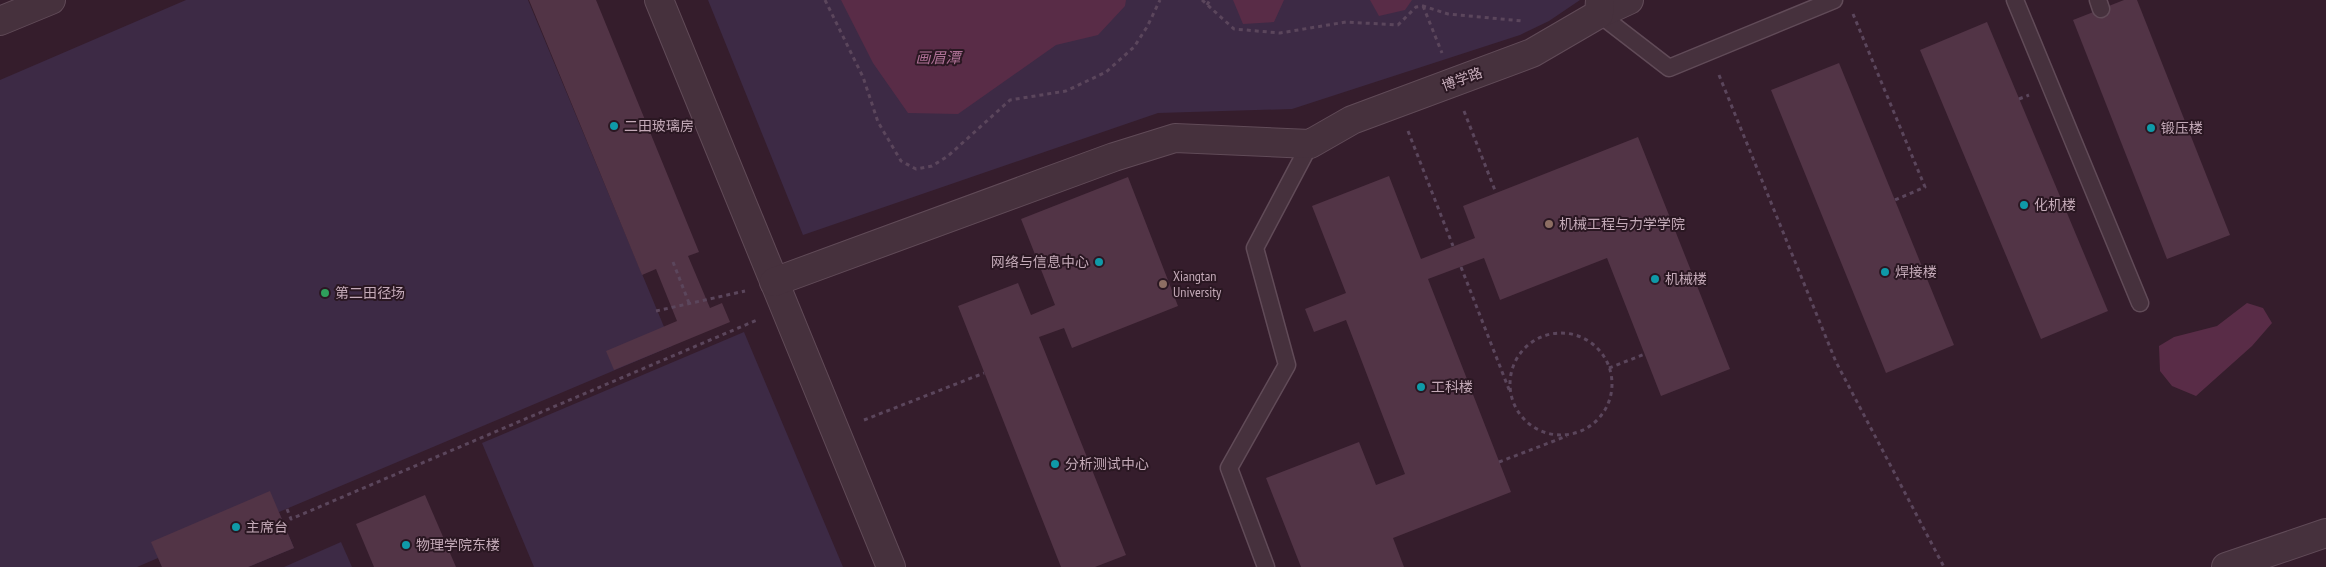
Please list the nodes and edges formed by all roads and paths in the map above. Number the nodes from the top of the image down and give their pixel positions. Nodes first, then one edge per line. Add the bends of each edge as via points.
1 (51, 0) edge
2 (659, 0) edge
3 (825, 0) edge
4 (1160, 0) edge
5 (1202, 0) edge
6 (1210, 0) edge
7 (1629, 0) edge
8 (1834, 0) edge
9 (2015, 0) edge
10 (1207, 5) junction
11 (1422, 6) junction
12 (1599, 7) edge
13 (1851, 9) dead end
14 (1527, 19) dead end
15 (0, 21) edge
16 (1710, 52) junction
17 (1443, 57) dead end
18 (1453, 83) junction
19 (1397, 103) junction
20 (1310, 144) junction
21 (1496, 193) dead end
22 (1895, 200) dead end
23 (1453, 246) dead end
24 (673, 262) dead end
25 (1461, 267) dead end
26 (774, 282) junction
27 (689, 303) junction
28 (2140, 303) dead end
29 (656, 311) dead end
30 (759, 319) dead end
31 (1645, 354) dead end
32 (1610, 368) junction
33 (984, 373) dead end
34 (1514, 402) junction
35 (859, 422) dead end
36 (1570, 435) junction
37 (1499, 462) dead end
38 (287, 508) dead end
39 (2326, 533) edge
40 (2266, 561) edge
41 (891, 567) edge
42 (1266, 567) edge
43 (1944, 567) edge
44 (2226, 567) edge

1 - 15 street
2 - 26 street
3 - 4 path via 862,77 878,122 901,160 916,169 932,166 948,156 1010,100 1066,92 1106,72 1134,47
5 - 10 path
6 - 10 path
7 - 12 street, 博学路
8 - 16 lane
9 - 28 lane
10 - 11 path via 1234,29 1280,33 1346,22 1398,25 1416,7
11 - 14 path via 1448,14 1519,22
11 - 17 path
12 - 16 lane via 1669,68
12 - 18 street, 博学路 via 1532,53
13 - 22 path via 1925,187
16 - 43 path via 1836,362
18 - 19 street, 博学路
18 - 21 path
19 - 20 street, 博学路 via 1352,120
19 - 23 path
20 - 26 street via 1175,138 1114,157
20 - 42 lane via 1255,248 1286,365 1229,468
24 - 27 path
25 - 34 path
26 - 27 path
26 - 41 street
27 - 29 path
30 - 38 path via 291,519
31 - 32 path
32 - 34 path via 1590,342 1576,335 1544,336 1530,344 1512,370 1510,386
32 - 36 path via 1609,403 1600,418 1586,429
33 - 35 path
34 - 36 path via 1522,417 1536,429 1552,435
36 - 37 path
39 - 40 street
40 - 44 street

